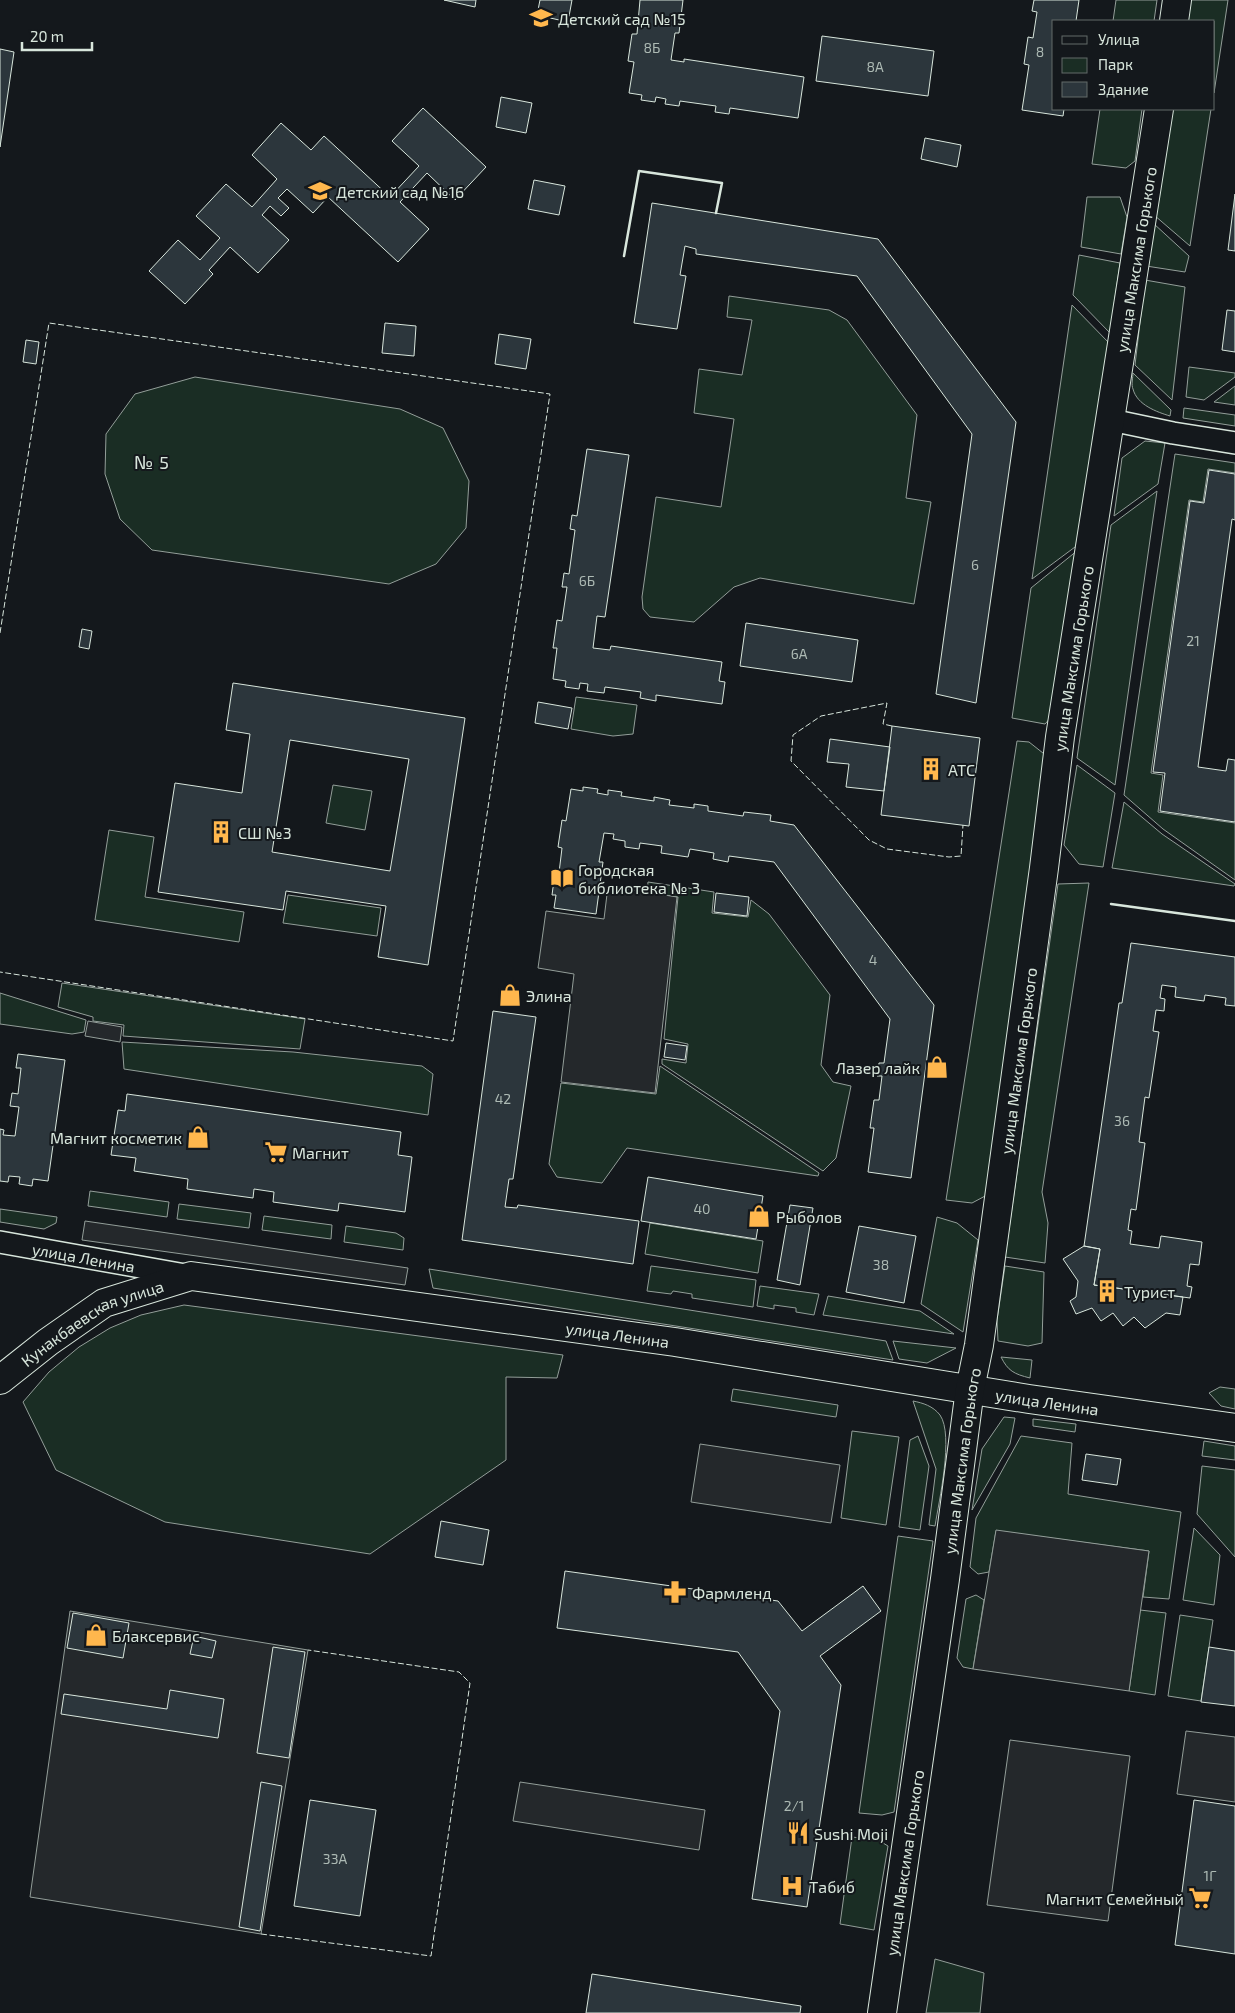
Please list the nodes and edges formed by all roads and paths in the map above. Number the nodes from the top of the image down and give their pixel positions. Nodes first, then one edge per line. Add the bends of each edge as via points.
1 (1177, 0) edge
2 (1174, 20) edge
3 (1159, 110) edge
4 (1111, 420) junction
5 (1235, 442) edge
6 (0, 1242) edge
7 (191, 1276) junction
8 (0, 1380) edge
9 (970, 1389) junction
10 (1235, 1428) edge
11 (882, 2013) edge

1 - 2 main road
3 - 4 main road, улица Максима Горького
4 - 5 street
4 - 9 main road, улица Максима Горького via 1060,736 980,1335
6 - 7 street, улица Ленина
7 - 8 main road, Кунакбаевская улица via 104,1303
7 - 9 main road, улица Ленина via 675,1342
9 - 10 main road, улица Ленина
9 - 11 main road, улица Максима Горького

